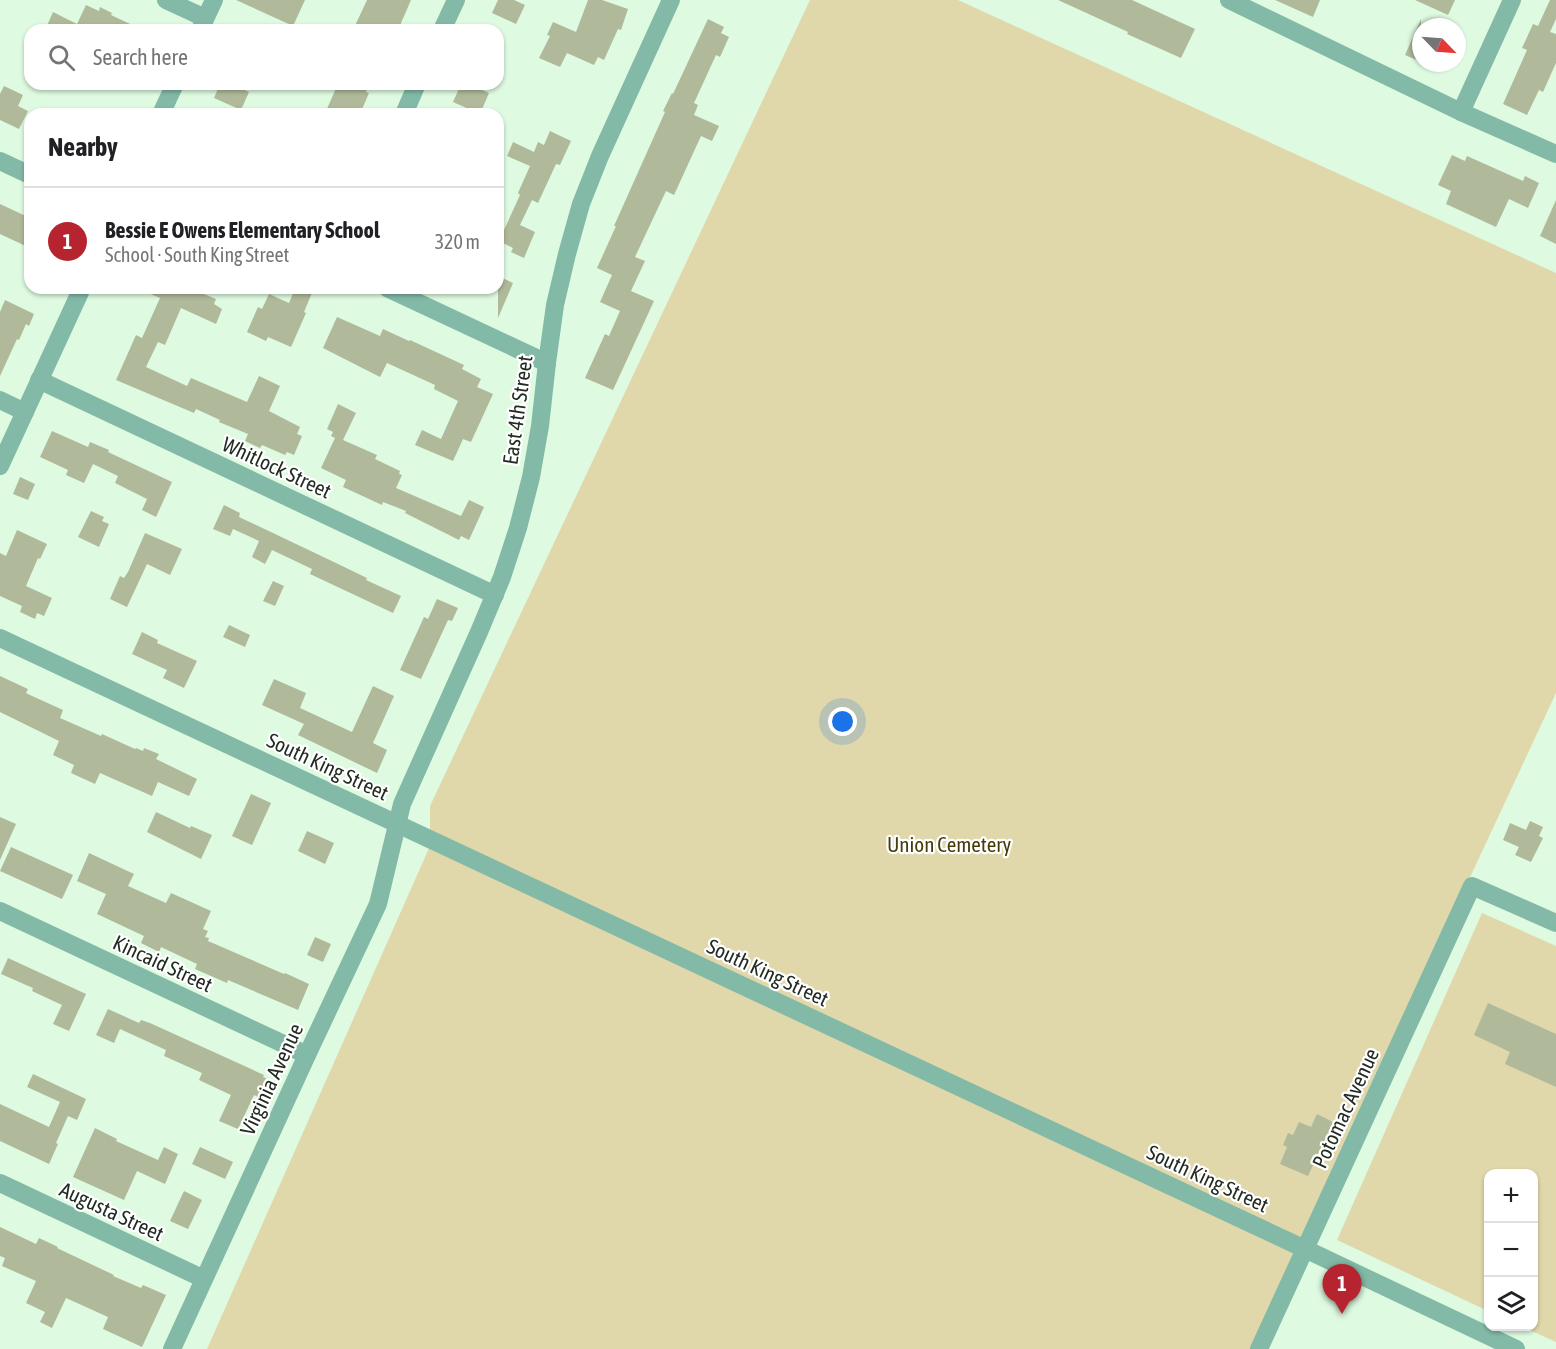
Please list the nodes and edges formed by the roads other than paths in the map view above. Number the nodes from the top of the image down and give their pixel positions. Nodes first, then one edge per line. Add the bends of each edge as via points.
1 (166, 0) edge
2 (214, 0) edge
3 (456, 0) edge
4 (671, 0) edge
5 (1512, 0) edge
6 (1236, 2) edge
7 (203, 24) edge
8 (445, 24) edge
9 (172, 90) edge
10 (414, 90) edge
11 (164, 108) edge
12 (407, 108) edge
13 (1461, 112) junction
14 (1556, 154) edge
15 (0, 161) edge
16 (24, 172) edge
17 (78, 294) edge
18 (400, 294) edge
19 (547, 363) junction
20 (39, 380) junction
21 (0, 400) edge
22 (25, 412) junction
23 (0, 466) edge
24 (495, 595) junction
25 (0, 638) edge
26 (398, 824) junction
27 (0, 911) edge
28 (1556, 923) edge
29 (307, 1055) junction
30 (0, 1183) edge
31 (1305, 1249) junction
32 (204, 1279) junction
33 (172, 1349) edge
34 (1259, 1349) edge
35 (1516, 1349) edge

1 - 7 street
2 - 7 street
3 - 8 street
4 - 19 street, East 4th Street via 581,204 555,305
5 - 13 street
6 - 13 street
9 - 11 street
10 - 12 street
13 - 14 street
15 - 16 street
17 - 20 street
18 - 19 street
19 - 24 street, East 4th Street via 531,477
20 - 22 street
20 - 24 street, Whitlock Street
21 - 22 street
22 - 23 street
24 - 26 street, East 4th Street via 402,804
25 - 26 street, South King Street
26 - 29 street, Virginia Avenue via 378,904
26 - 31 street, South King Street
27 - 29 street, Kincaid Street
28 - 31 street, Potomac Avenue via 1472,886
29 - 32 street, Virginia Avenue
30 - 32 street, Augusta Street
31 - 34 street, Potomac Avenue
31 - 35 street, South King Street
32 - 33 street, Virginia Avenue

